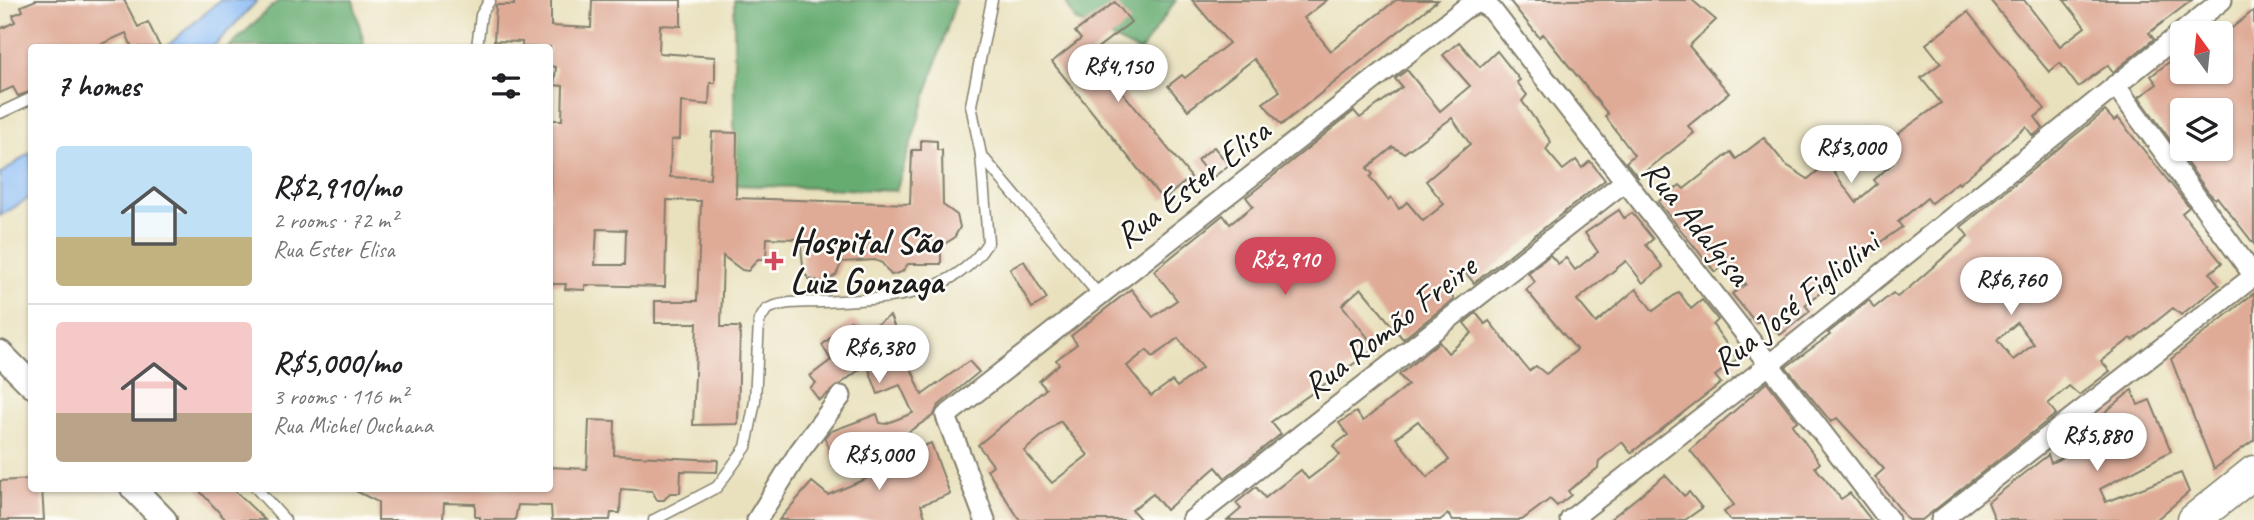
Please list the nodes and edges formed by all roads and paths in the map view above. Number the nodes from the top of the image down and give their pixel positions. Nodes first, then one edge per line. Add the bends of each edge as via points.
1 (490, 0) edge
2 (992, 0) edge
3 (2222, 0) edge
4 (1479, 2) edge
5 (477, 44) edge
6 (2115, 85) junction
7 (28, 100) edge
8 (0, 113) edge
9 (981, 155) junction
10 (1624, 182) junction
11 (2254, 276) edge
12 (1099, 295) junction
13 (0, 353) edge
14 (1770, 364) junction
15 (28, 381) edge
16 (841, 396) dead end
17 (2254, 472) edge
18 (137, 492) edge
19 (260, 492) edge
20 (164, 520) edge
21 (285, 520) edge
22 (654, 520) edge
23 (757, 520) edge
24 (985, 520) edge
25 (1192, 520) edge
26 (1570, 520) edge
27 (1889, 520) edge
28 (1941, 520) edge
29 (2194, 520) edge

1 - 5 lane via 481,15
2 - 9 lane via 971,105
3 - 6 street, Rua José Figliolini
4 - 10 street, Rua Adalgisa via 1492,10
4 - 12 street, Rua Ester Elisa via 1464,9
6 - 11 street
6 - 14 street, Rua José Figliolini
7 - 8 lane
9 - 12 lane
9 - 22 lane via 988,242 976,259 956,276 918,292 766,310 759,321 755,401 746,447 717,487
10 - 14 street, Rua Adalgisa
10 - 25 street, Rua Romão Freire
11 - 28 street
12 - 24 street, Rua Ester Elisa via 946,416
13 - 15 street
14 - 26 street, Rua José Figliolini
14 - 27 street, Rua Adalgisa
16 - 23 street
17 - 29 main road
18 - 20 street
19 - 21 lane

